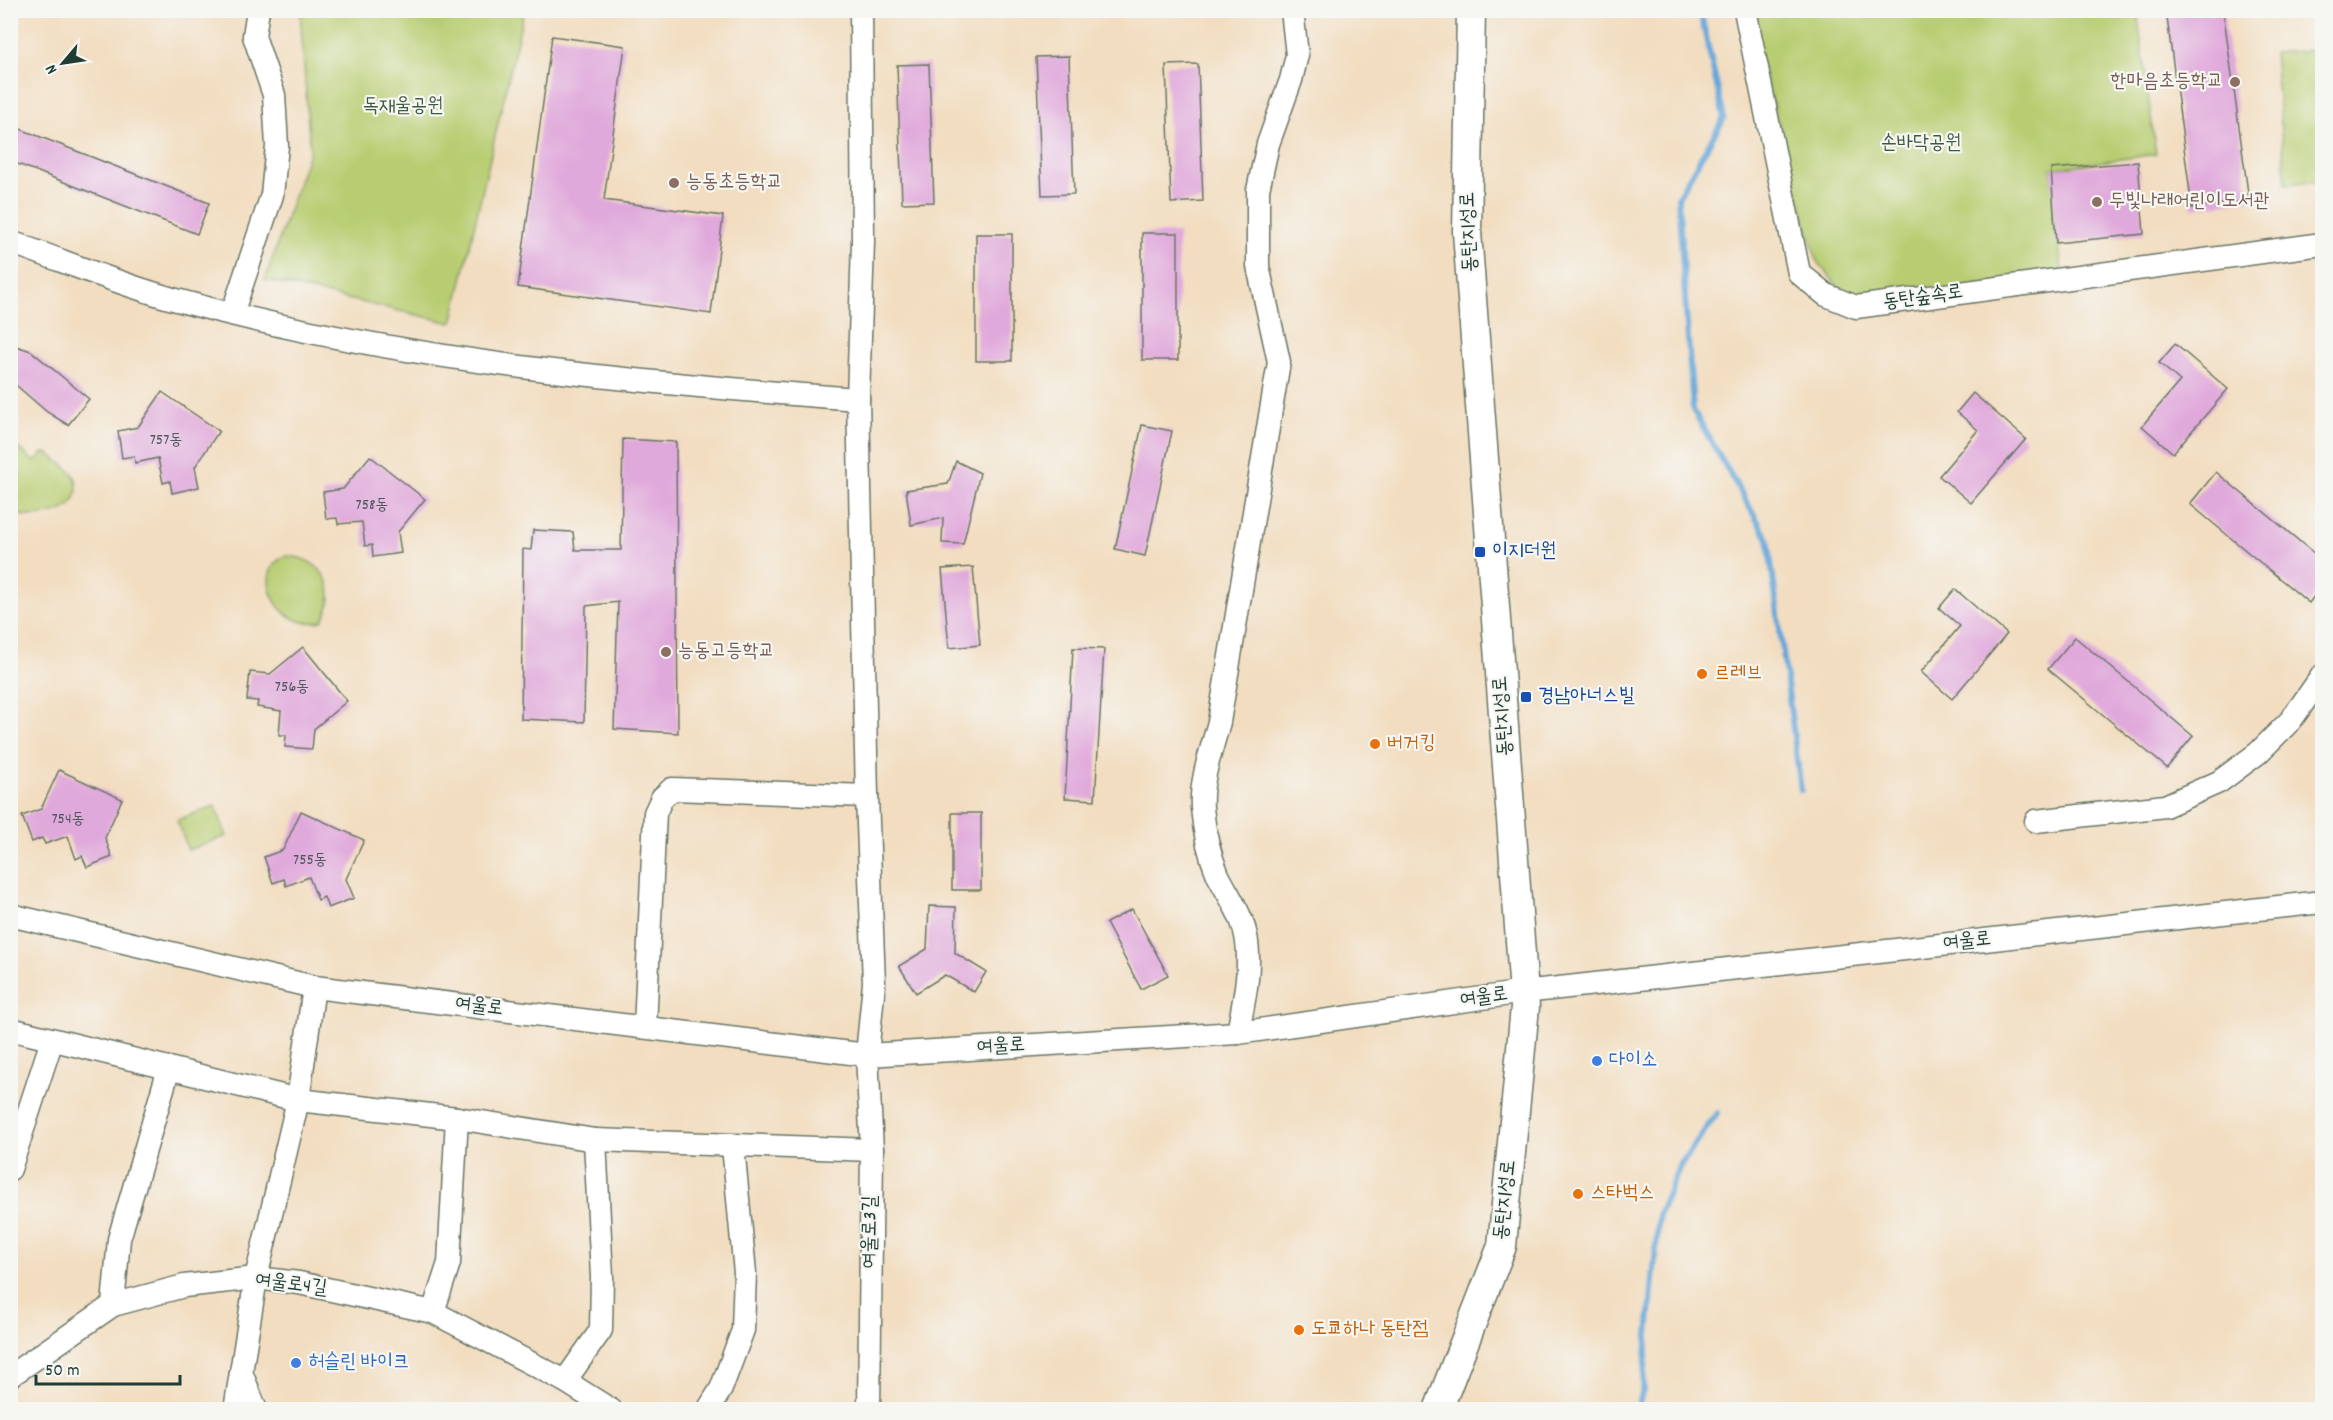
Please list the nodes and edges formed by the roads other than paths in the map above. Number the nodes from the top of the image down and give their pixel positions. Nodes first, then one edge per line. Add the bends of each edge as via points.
1 (258, 10) edge
2 (861, 10) edge
3 (1292, 10) edge
4 (1472, 10) edge
5 (1745, 10) edge
6 (10, 242) edge
7 (2322, 244) edge
8 (232, 314) junction
9 (858, 399) junction
10 (2322, 676) edge
11 (867, 796) junction
12 (2036, 820) dead end
13 (2322, 902) edge
14 (10, 915) edge
15 (314, 987) junction
16 (1524, 992) junction
17 (645, 1027) junction
18 (10, 1029) edge
19 (1238, 1034) junction
20 (52, 1040) junction
21 (867, 1054) junction
22 (168, 1068) junction
23 (298, 1100) junction
24 (456, 1118) junction
25 (595, 1140) junction
26 (733, 1146) junction
27 (872, 1150) junction
28 (10, 1169) edge
29 (256, 1278) junction
30 (113, 1305) junction
31 (433, 1312) junction
32 (240, 1371) junction
33 (10, 1376) edge
34 (566, 1381) junction
35 (235, 1410) edge
36 (256, 1410) edge
37 (611, 1410) edge
38 (708, 1410) edge
39 (869, 1410) edge
40 (1438, 1410) edge

1 - 8 street via 254,36 274,95 277,146 272,195
2 - 9 street, 여울로3길 via 864,242
3 - 19 street via 1297,55 1268,144 1258,190 1258,266 1279,362 1202,806 1218,874 1237,906 1247,941 1247,984
4 - 16 main road, 동탄지성로 via 1467,232
5 - 7 street, 동탄숲속로 via 1799,273 1826,295 1856,307
6 - 8 street via 170,298
8 - 9 street via 426,355 540,371 676,386
9 - 11 street, 여울로3길
10 - 12 street via 2291,720 2259,753 2219,782 2164,806
11 - 17 street via 672,789 663,798 655,813
11 - 21 street, 여울로3길 via 874,982
13 - 16 street, 여울로
14 - 15 street, 여울로
15 - 17 street, 여울로
15 - 23 street
16 - 19 street, 여울로
16 - 40 main road, 동탄지성로 via 1526,1007 1502,1246
17 - 21 street, 여울로
18 - 20 street
19 - 21 street, 여울로
20 - 22 street
20 - 28 street
21 - 27 street, 여울로3길
22 - 23 street
22 - 30 street via 118,1239
23 - 24 street
23 - 29 street
24 - 25 street
24 - 31 street via 449,1263
25 - 26 street
25 - 34 street via 601,1330
26 - 27 street
26 - 38 street via 745,1273 743,1330 721,1389
27 - 39 street, 여울로3길
29 - 30 street, 여울로4길 via 184,1286
29 - 31 street, 여울로4길 via 299,1283
29 - 32 street
30 - 33 street, 여울로4길
31 - 34 street, 여울로4길
32 - 35 street
32 - 36 street
34 - 37 street, 여울로4길

